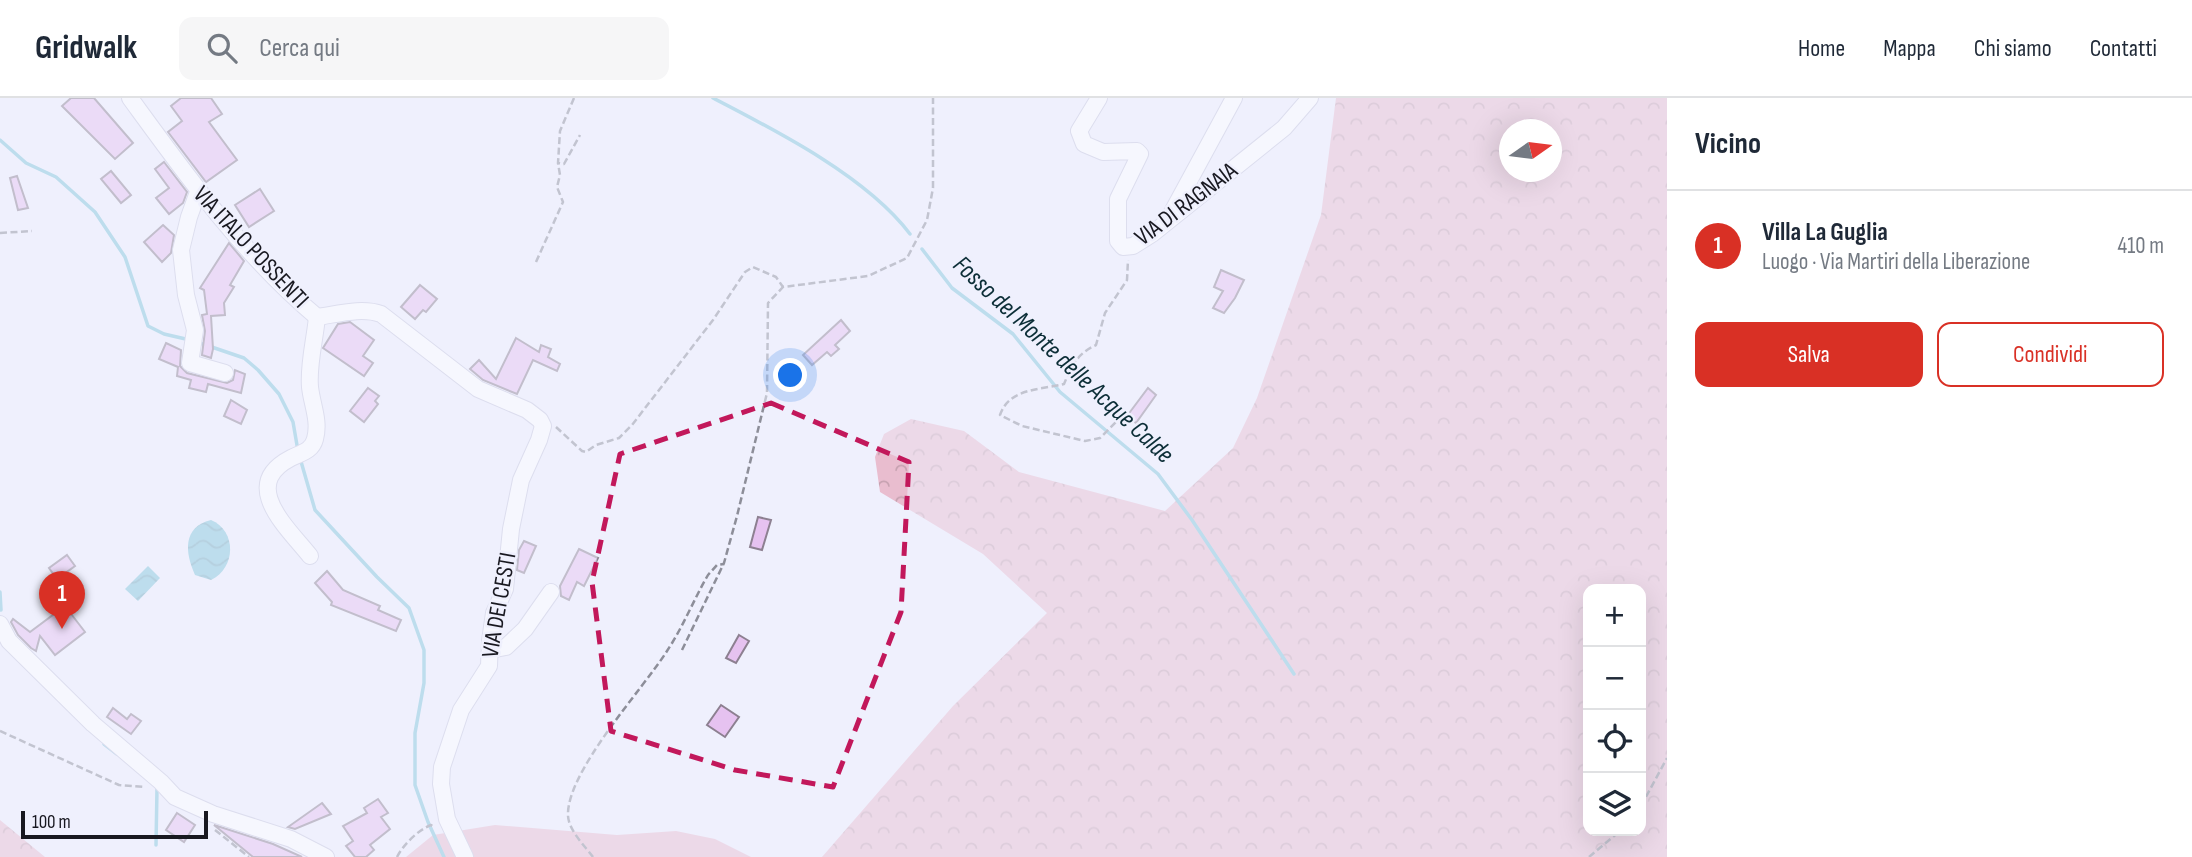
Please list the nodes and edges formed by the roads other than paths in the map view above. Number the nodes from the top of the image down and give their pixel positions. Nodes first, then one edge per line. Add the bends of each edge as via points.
1 (130, 98) edge
2 (1099, 98) edge
3 (1234, 98) edge
4 (1310, 98) edge
5 (198, 192) junction
6 (1166, 223) junction
7 (317, 317) junction
8 (225, 373) dead end
9 (542, 423) joint
10 (310, 556) dead end
11 (551, 592) dead end
12 (0, 624) edge
13 (490, 650) junction
14 (326, 857) edge
15 (465, 857) edge

1 - 5 street, VIA ITALO POSSENTI
2 - 6 street, VIA DI RAGNAIA via 1079,131 1083,144 1103,152 1140,154 1118,200 1118,241 1123,247 1133,246
3 - 6 street
4 - 6 street, VIA DI RAGNAIA via 1284,128
5 - 7 street, VIA ITALO POSSENTI via 265,269
5 - 8 street via 181,250 194,343 190,363
7 - 9 street, VIA ITALO POSSENTI via 382,314 478,389 527,411
7 - 10 street via 310,385 318,425 314,443 311,449 281,463 267,481 272,508
9 - 13 street, VIA DEI CESTI via 521,480 505,589 494,614
11 - 13 street via 525,629 506,647
12 - 14 street via 9,641 175,797 291,839
13 - 15 street, VIA DEI CESTI via 489,666 461,710 442,767 440,784 447,819

